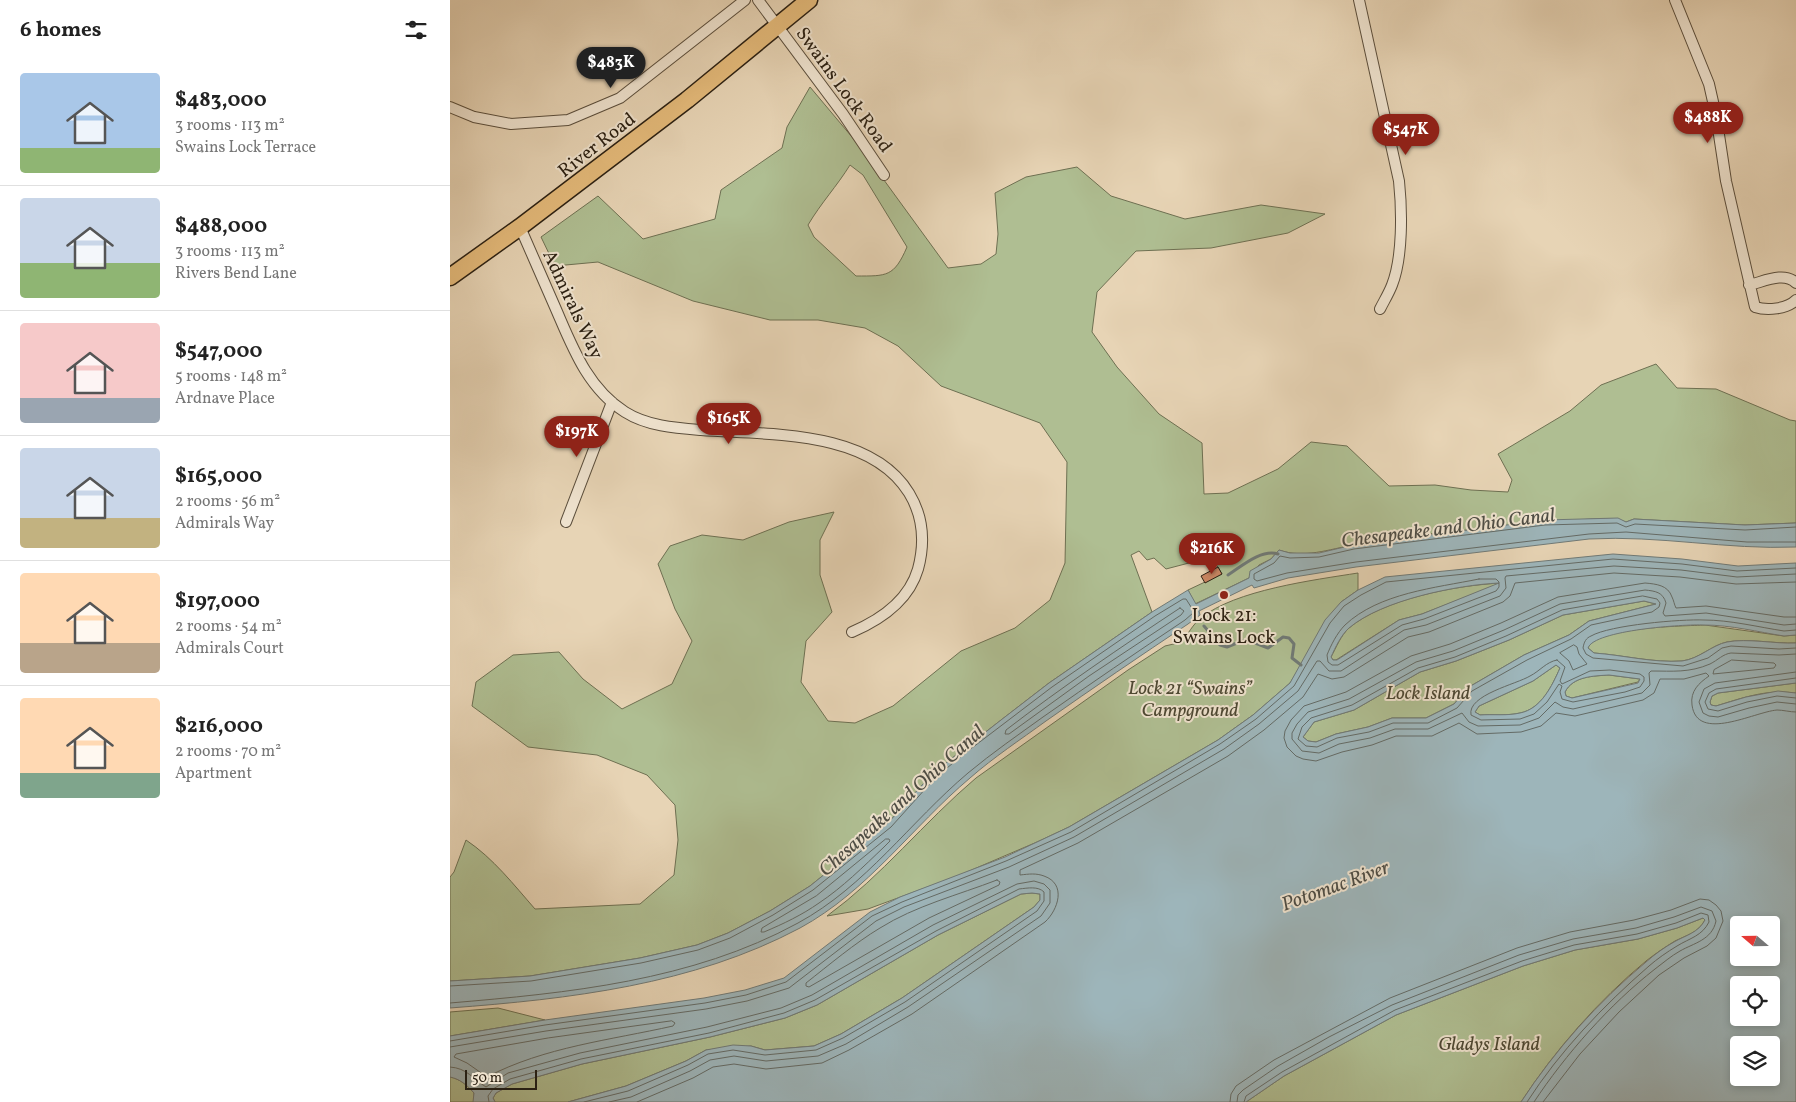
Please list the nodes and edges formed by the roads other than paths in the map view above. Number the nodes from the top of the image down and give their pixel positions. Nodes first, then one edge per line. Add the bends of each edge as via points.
1 (745, 0) edge
2 (758, 0) edge
3 (808, 0) edge
4 (1359, 0) edge
5 (1674, 0) edge
6 (776, 25) junction
7 (450, 107) edge
8 (884, 175) dead end
9 (520, 228) junction
10 (450, 277) edge
11 (1796, 282) edge
12 (1749, 285) junction
13 (1796, 300) edge
14 (1380, 309) dead end
15 (612, 402) junction
16 (566, 522) dead end
17 (852, 632) dead end

1 - 7 street via 620,98 568,120 511,124
2 - 6 street, Swains Lock Road
3 - 6 main road, River Road
4 - 14 street via 1402,204 1400,246 1393,283
5 - 12 street via 1709,84
6 - 8 street, Swains Lock Road
6 - 9 main road, River Road via 687,100
9 - 10 main road, River Road
9 - 15 street, Admirals Way via 578,361
11 - 12 street via 1784,277
12 - 13 street via 1755,307 1764,310 1790,305
15 - 16 street
15 - 17 street, Admirals Way via 642,420 669,427 841,444 868,455 902,482 915,503 922,526 923,543 918,568 912,585 886,614

